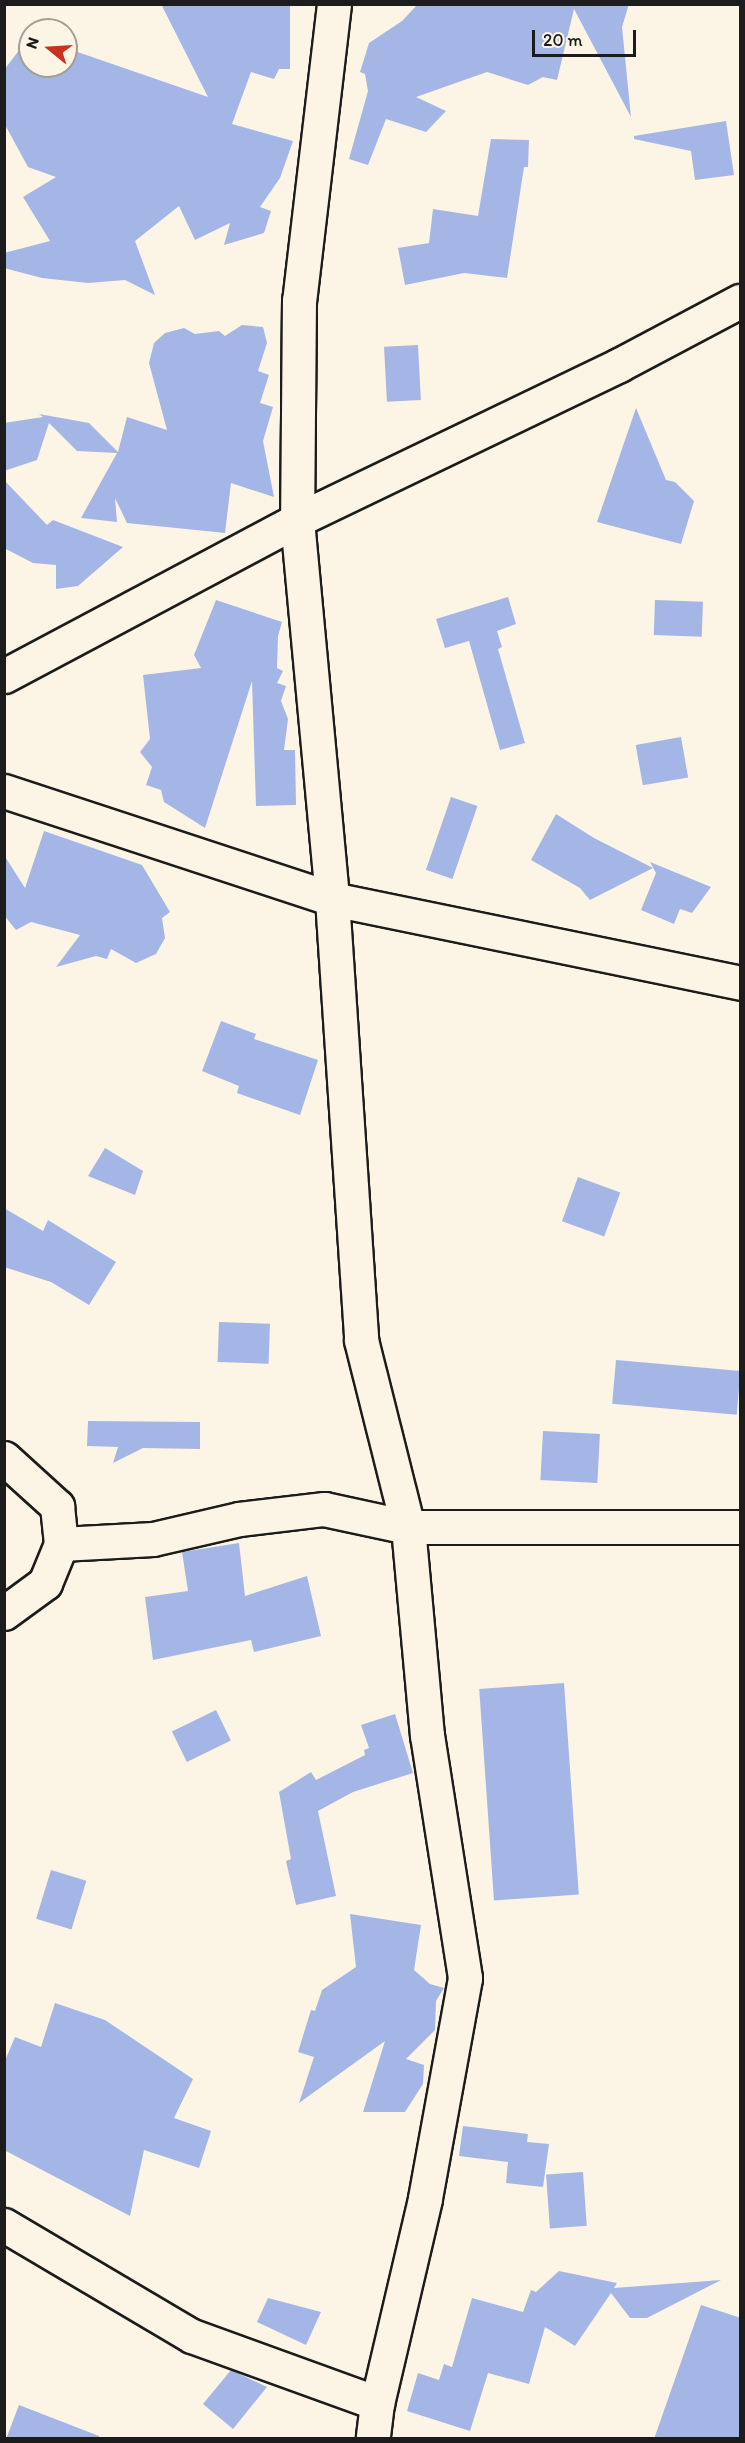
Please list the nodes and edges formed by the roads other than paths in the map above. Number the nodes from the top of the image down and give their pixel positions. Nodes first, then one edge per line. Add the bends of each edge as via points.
1 (334, 4) edge
2 (741, 301) edge
3 (297, 520) junction
4 (4, 676) edge
5 (4, 790) edge
6 (332, 899) junction
7 (741, 983) edge
8 (4, 1458) edge
9 (408, 1527) junction
10 (741, 1527) edge
11 (61, 1544) junction
12 (4, 1613) edge
13 (4, 2225) edge
14 (377, 2403) junction
15 (373, 2439) edge

1 - 3 street via 299,300
2 - 3 street via 619,365
3 - 4 street
3 - 6 street
5 - 6 street
6 - 7 street
6 - 9 street via 361,1340
8 - 11 street via 57,1506
9 - 10 street
9 - 11 street via 324,1509 239,1519 153,1539
9 - 14 street via 427,1735 465,1978 425,2199
11 - 12 street via 45,1583
13 - 14 street via 192,2336
14 - 15 street

